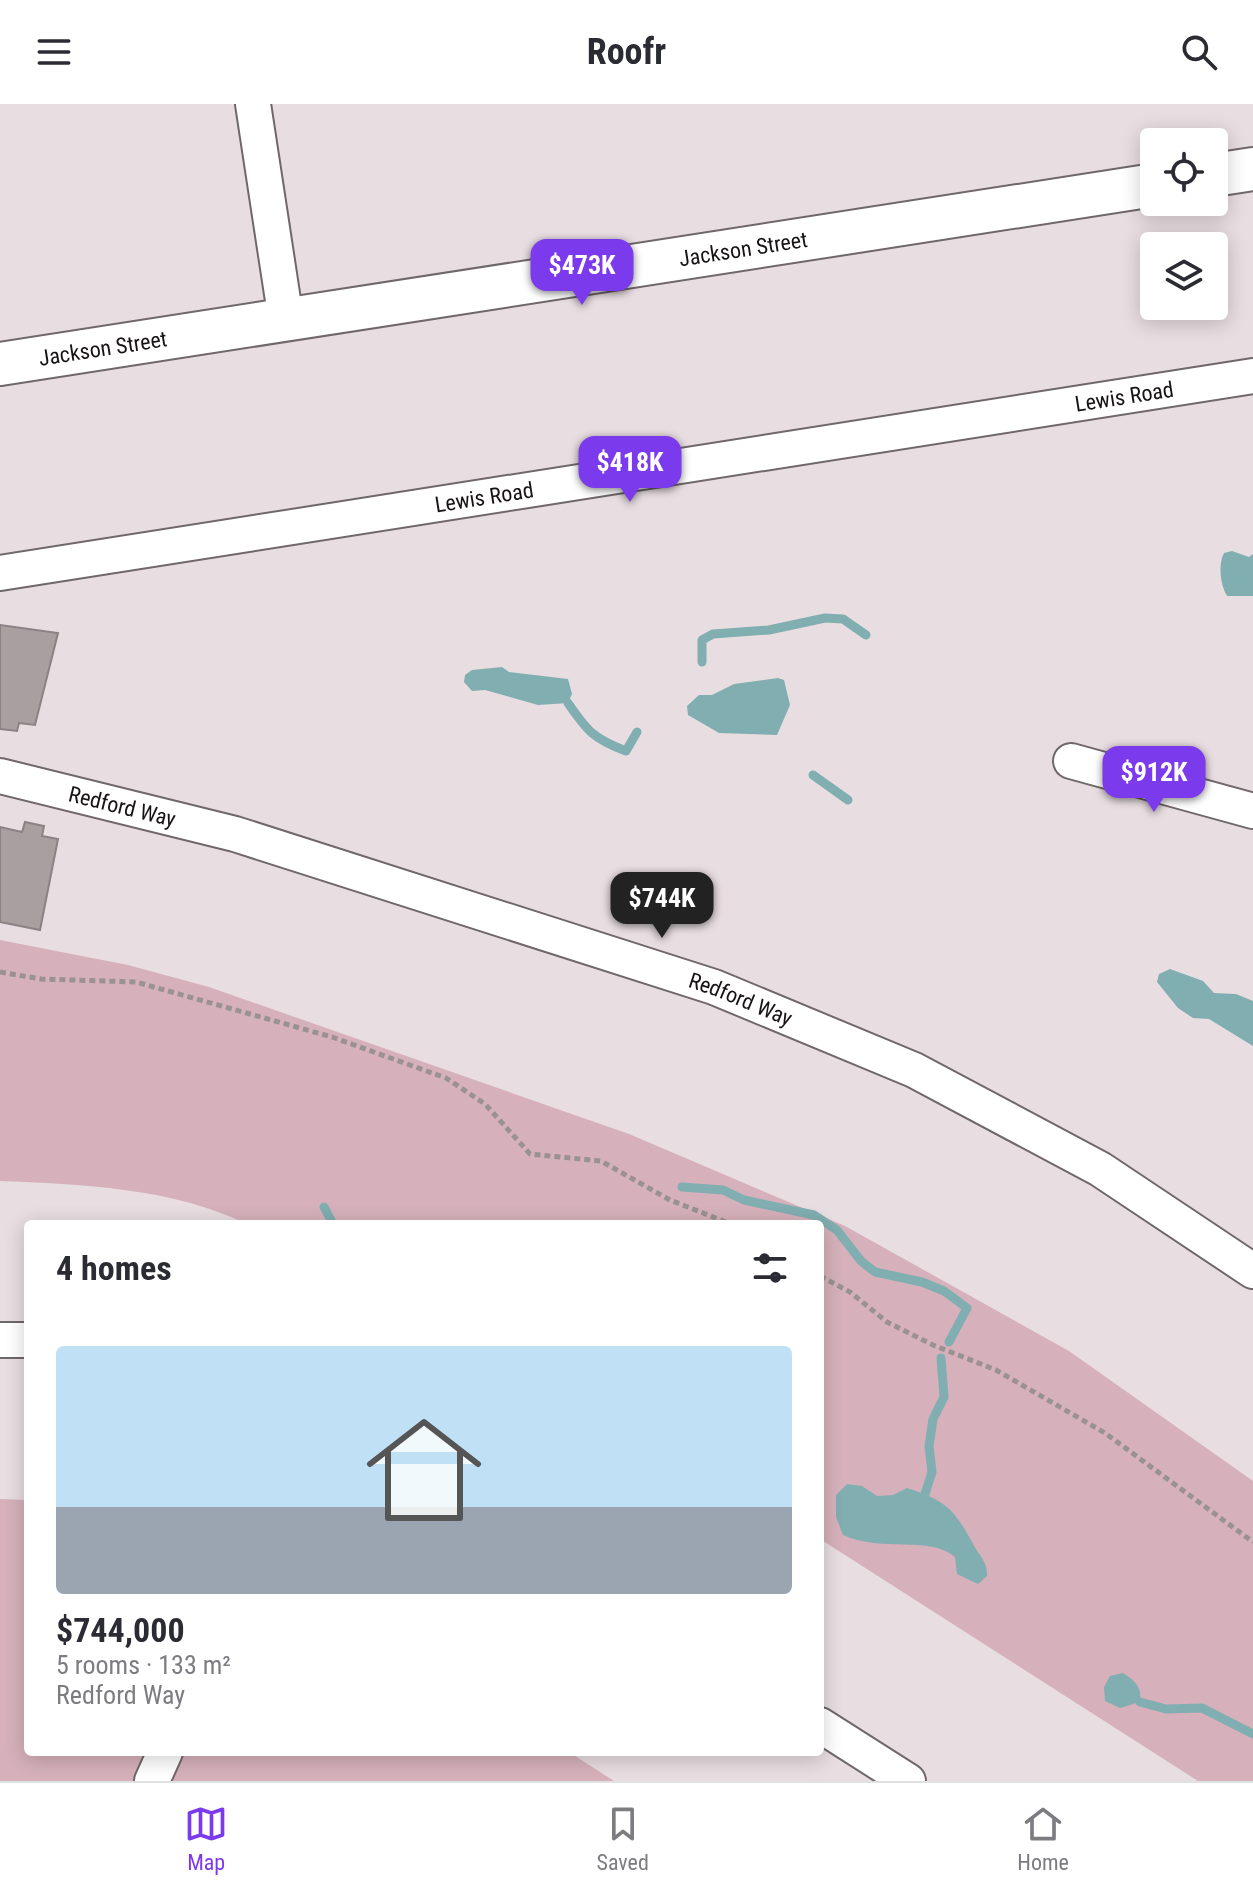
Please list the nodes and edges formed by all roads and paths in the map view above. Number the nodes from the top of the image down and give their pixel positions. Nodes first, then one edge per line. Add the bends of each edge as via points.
1 (253, 104) edge
2 (1253, 169) edge
3 (1228, 173) edge
4 (1140, 187) edge
5 (286, 320) junction
6 (0, 364) edge
7 (1253, 376) edge
8 (0, 573) edge
9 (1071, 761) dead end
10 (0, 776) edge
11 (1253, 811) edge
12 (0, 972) edge
13 (721, 1220) edge
14 (1253, 1271) edge
15 (824, 1278) edge
16 (0, 1340) edge
17 (24, 1340) edge
18 (1253, 1542) edge
19 (824, 1728) edge
20 (163, 1756) edge
21 (152, 1781) edge
22 (908, 1781) edge

1 - 5 street
2 - 3 main road
4 - 5 main road, Jackson Street
5 - 6 main road, Jackson Street
7 - 8 street, Lewis Road
9 - 11 street
10 - 14 street, Redford Way via 235,834 714,987 914,1070 1100,1169
12 - 13 path via 136,982 332,1037 446,1078 485,1104 530,1154 601,1161 670,1200
15 - 18 path via 887,1322 996,1370 1105,1433
16 - 17 street
19 - 22 street
20 - 21 street

